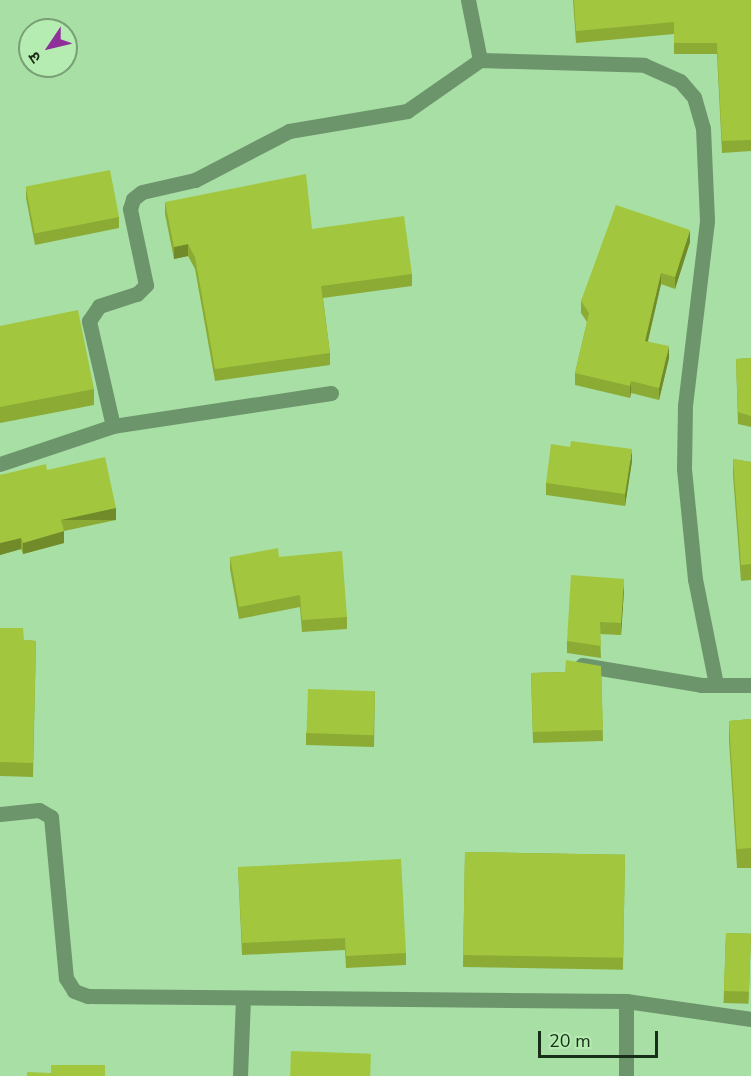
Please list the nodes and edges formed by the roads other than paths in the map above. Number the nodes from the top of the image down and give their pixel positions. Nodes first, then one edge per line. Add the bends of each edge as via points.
1 (468, 0) edge
2 (480, 60) junction
3 (331, 393) dead end
4 (114, 426) junction
5 (0, 464) edge
6 (568, 662) edge
7 (709, 685) junction
8 (751, 685) edge
9 (0, 814) edge
10 (243, 998) junction
11 (626, 1001) junction
12 (751, 1019) edge
13 (240, 1076) edge
14 (626, 1076) edge

1 - 2 street
2 - 4 street via 407,111 289,131 195,180 142,192 133,199 130,210 146,285 137,294 99,306 89,321
2 - 7 street via 644,64 680,81 694,97 703,128 707,221 685,405 684,470
3 - 4 street
4 - 5 street
6 - 7 street
7 - 8 street
9 - 10 street via 39,810 51,817 66,978 74,991 88,996
10 - 11 street
10 - 13 street
11 - 12 street
11 - 14 street

